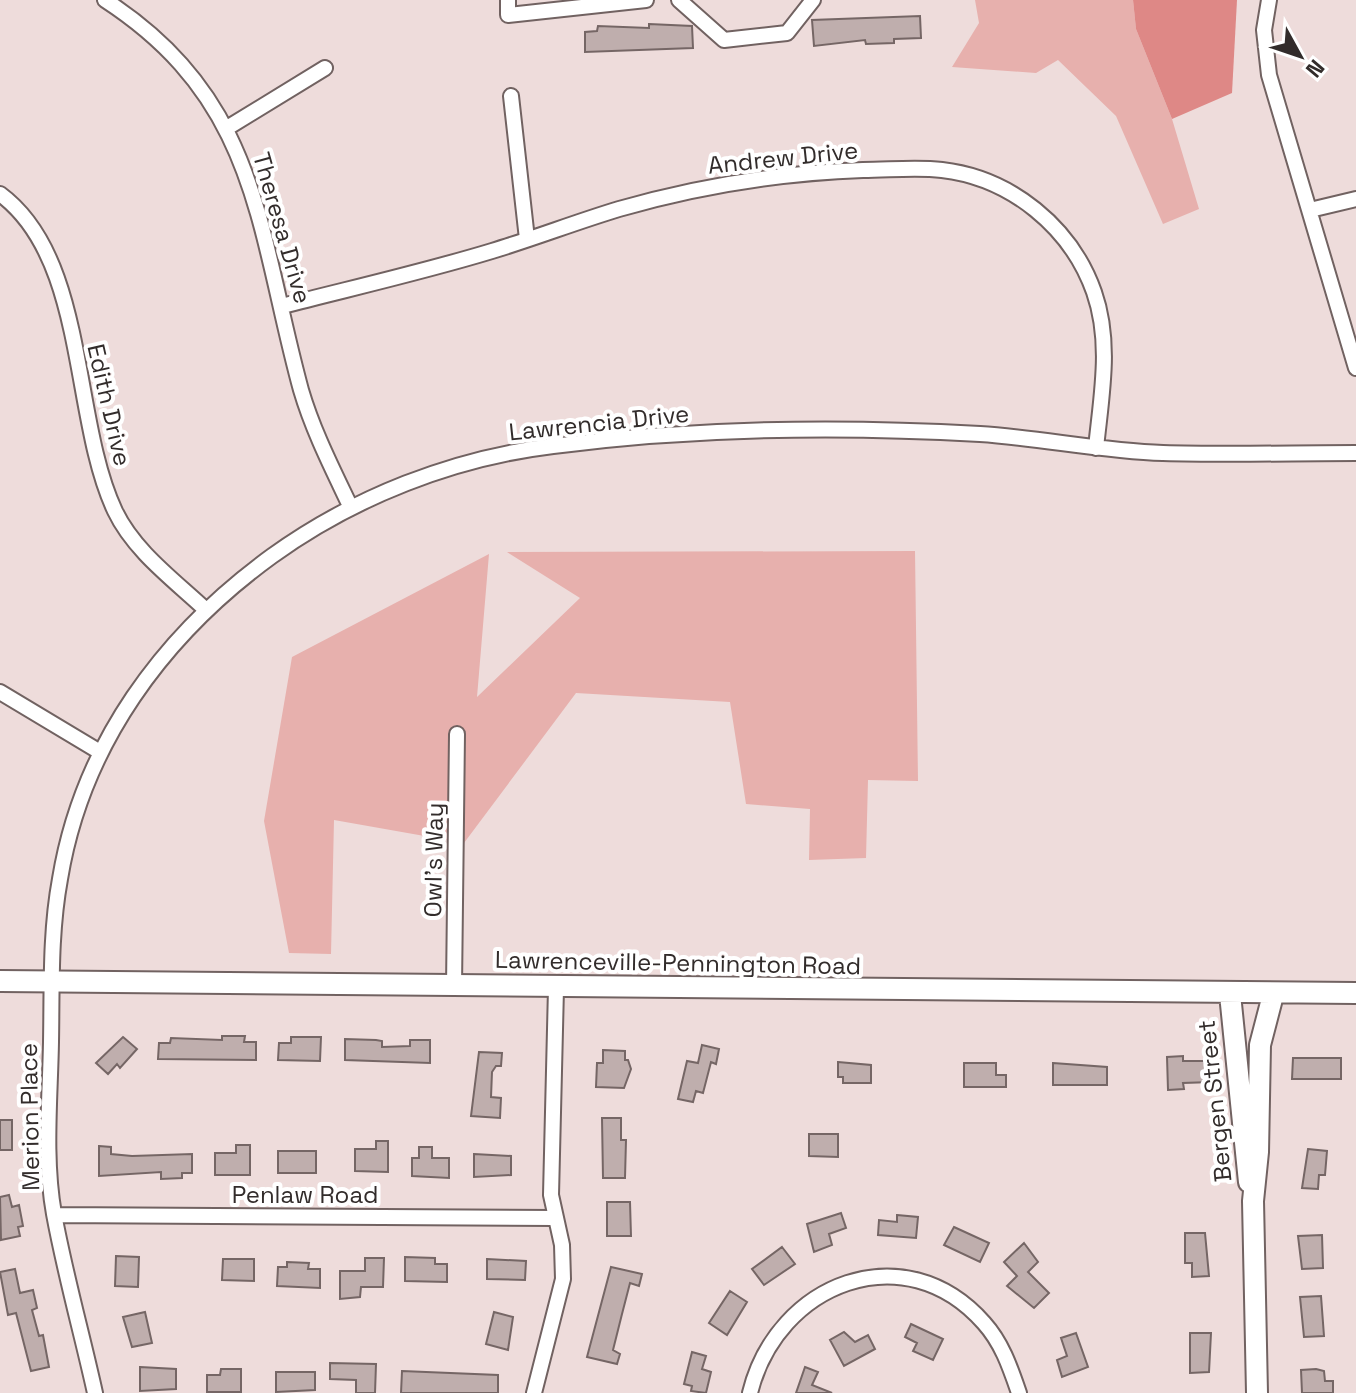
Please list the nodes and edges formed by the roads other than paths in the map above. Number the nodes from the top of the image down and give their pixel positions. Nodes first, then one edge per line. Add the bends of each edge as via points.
1 (105, 0) edge
2 (646, 0) edge
3 (679, 0) edge
4 (813, 0) edge
5 (1269, 0) edge
6 (508, 8) edge
7 (325, 68) dead end
8 (511, 96) dead end
9 (227, 128) junction
10 (0, 194) edge
11 (1356, 199) edge
12 (1310, 210) junction
13 (527, 239) junction
14 (282, 306) junction
15 (1356, 368) edge
16 (1096, 448) junction
17 (1356, 453) edge
18 (351, 508) junction
19 (206, 610) junction
20 (0, 692) edge
21 (457, 734) dead end
22 (100, 752) junction
23 (52, 980) junction
24 (0, 981) edge
25 (454, 987) junction
26 (556, 988) junction
27 (1356, 993) edge
28 (1240, 994) junction
29 (1273, 995) junction
30 (1260, 1045) junction
31 (1253, 1201) junction
32 (55, 1215) junction
33 (555, 1218) junction
34 (95, 1393) edge
35 (534, 1393) edge
36 (750, 1393) edge
37 (1019, 1393) edge
38 (1257, 1393) edge

1 - 9 street, Theresa Drive via 170,51
2 - 6 street
3 - 4 street via 724,40 787,33
5 - 12 street via 1265,54
7 - 9 street
8 - 13 street
9 - 14 street, Theresa Drive via 257,200
10 - 19 street, Edith Drive via 36,233 57,275 102,474 116,513 141,549
11 - 12 street
12 - 15 street
13 - 14 street, Andrew Drive
13 - 16 street, Andrew Drive via 666,196 764,178 917,169 992,183 1053,225 1095,293 1104,350
14 - 18 street, Theresa Drive via 304,399
16 - 17 street, Lawrencia Drive
16 - 18 street, Lawrencia Drive via 999,436 845,432 598,441 464,464
18 - 19 street, Lawrencia Drive via 285,547
19 - 22 street, Lawrencia Drive via 154,666
20 - 22 street
21 - 25 street, Owl's Way
22 - 23 street, Lawrencia Drive via 81,797 60,878
23 - 24 street, Lawrenceville-Pennington Road
23 - 25 street, Lawrenceville-Pennington Road
23 - 32 street, Merion Place via 49,1150
25 - 26 street, Lawrenceville-Pennington Road
26 - 28 street, Lawrenceville-Pennington Road
26 - 33 street via 551,1169
27 - 29 street, Lawrenceville-Pennington Road
28 - 29 street, Lawrenceville-Pennington Road
28 - 30 street, Bergen Street
28 - 31 street, Bergen Street via 1244,1155
29 - 30 street, Bergen Street
30 - 31 street, Bergen Street
31 - 38 street, Bergen Street
32 - 33 street, Penlaw Road
32 - 34 street, Merion Place
33 - 35 street via 563,1279
36 - 37 street via 769,1343 796,1310 849,1282 891,1278 931,1286 967,1307 996,1338

